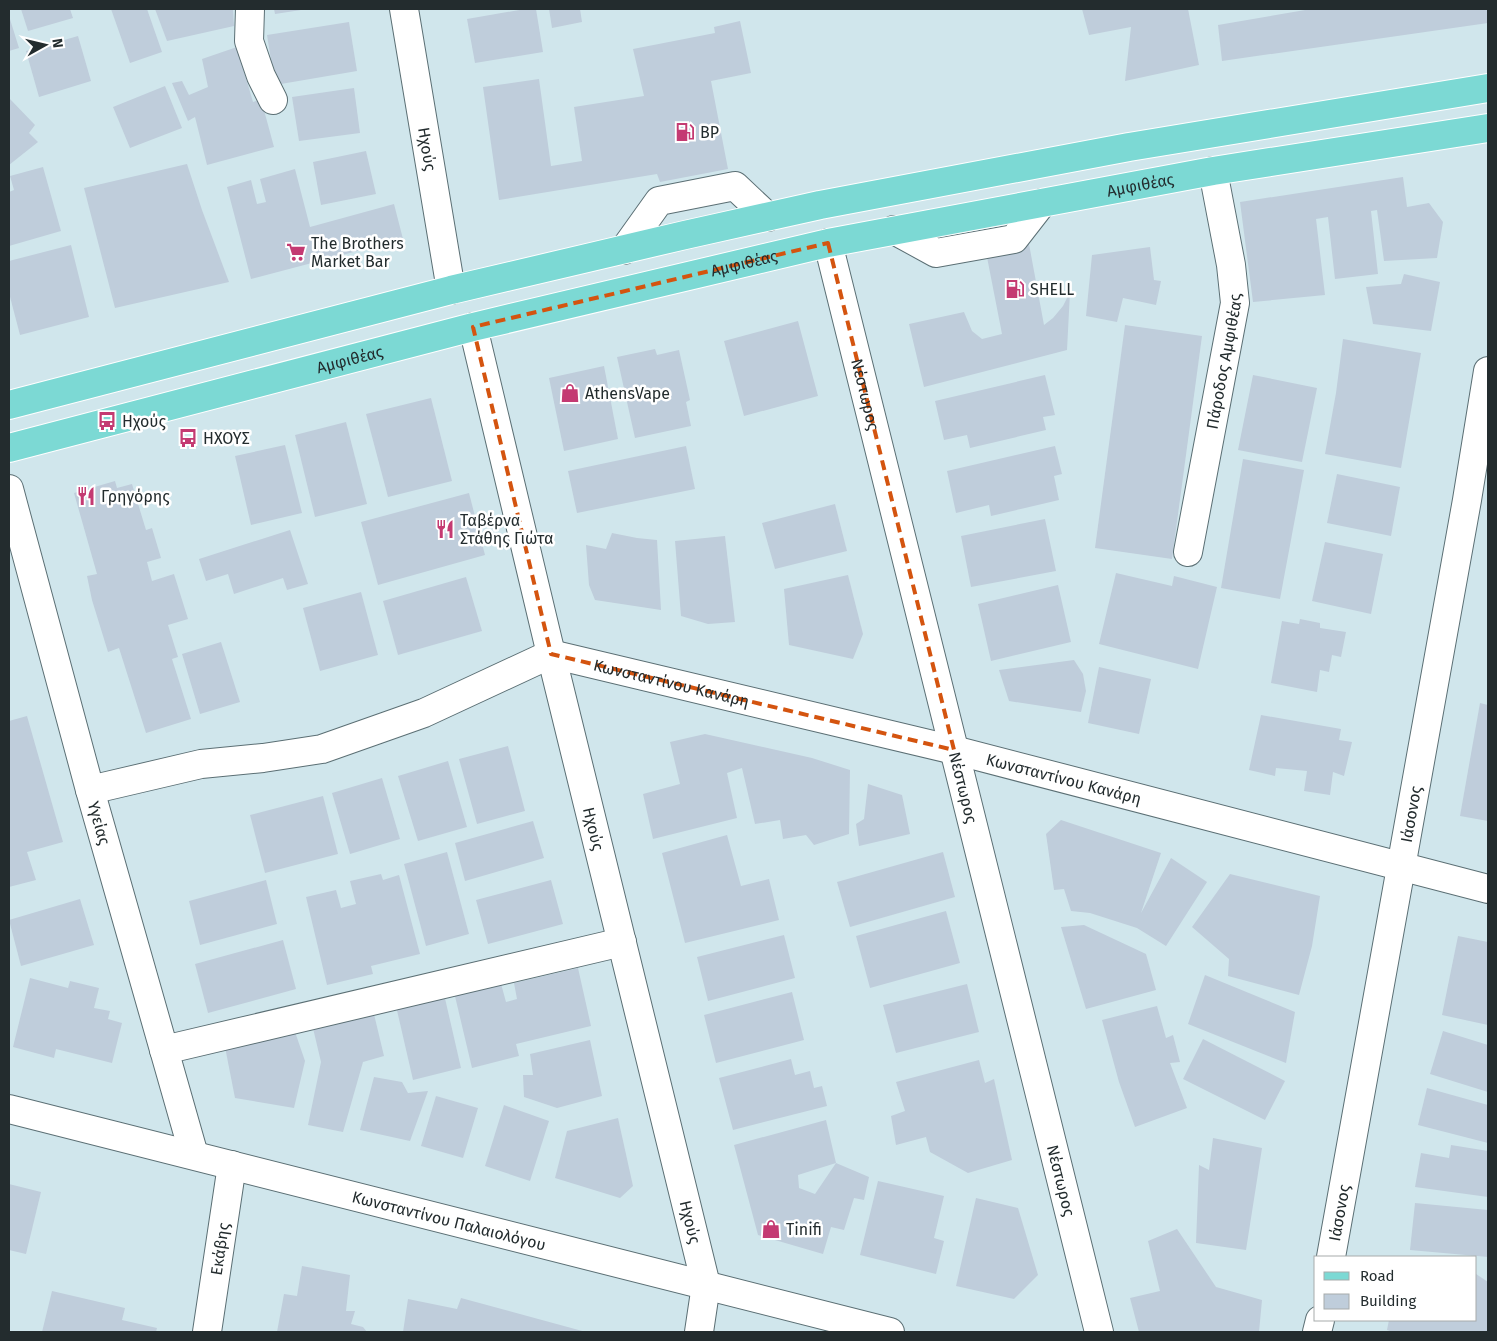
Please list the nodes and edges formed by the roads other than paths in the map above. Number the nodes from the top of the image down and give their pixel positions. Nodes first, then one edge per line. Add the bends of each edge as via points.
1 (250, 9) edge
2 (404, 9) edge
3 (1488, 88) edge
4 (273, 100) dead end
5 (1488, 128) edge
6 (1213, 171) junction
7 (768, 217) junction
8 (828, 243) junction
9 (624, 250) junction
10 (450, 290) junction
11 (473, 327) junction
12 (1488, 371) edge
13 (9, 406) edge
14 (9, 448) edge
15 (9, 489) edge
16 (1478, 503) edge
17 (1188, 552) dead end
18 (551, 654) junction
19 (954, 750) junction
20 (90, 790) junction
21 (1402, 866) junction
22 (1488, 889) edge
23 (622, 942) junction
24 (164, 1050) junction
25 (9, 1109) edge
26 (194, 1155) junction
27 (232, 1165) junction
28 (1331, 1256) edge
29 (706, 1285) junction
30 (207, 1332) edge
31 (700, 1332) edge
32 (890, 1332) edge
33 (1099, 1332) edge

1 - 4 street via 249,42
2 - 10 street, Ηχούς
3 - 7 main road via 1121,148
5 - 6 main road, Αμφιθέας
6 - 8 main road, Αμφιθέας
6 - 17 street, Πάροδος Αμφιθέας via 1235,302
7 - 9 main road
7 - 9 street via 735,186 659,201
8 - 11 main road, Αμφιθέας
8 - 19 street, Νέστωρος
9 - 10 main road
10 - 13 main road
11 - 14 main road, Αμφιθέας
11 - 18 street, Ηχούς
12 - 16 street, Ιάσονος
15 - 20 street, Υγείας
16 - 21 street, Ιάσονος
18 - 19 street, Κωνσταντίνου Κανάρη
18 - 20 street via 424,713 322,748 201,764
18 - 23 street, Ηχούς
19 - 21 street, Κωνσταντίνου Κανάρη
19 - 33 street, Νέστωρος
20 - 24 street, Υγείας
21 - 22 street, Κωνσταντίνου Κανάρη
21 - 28 street, Ιάσονος
23 - 24 street
23 - 29 street, Ηχούς
24 - 26 street, Υγείας
25 - 26 street, Κωνσταντίνου Παλαιολόγου
26 - 27 street, Κωνσταντίνου Παλαιολόγου
27 - 29 street, Κωνσταντίνου Παλαιολόγου
27 - 30 street, Εκάβης
29 - 31 street, Ηχούς
29 - 32 street, Κωνσταντίνου Παλαιολόγου

